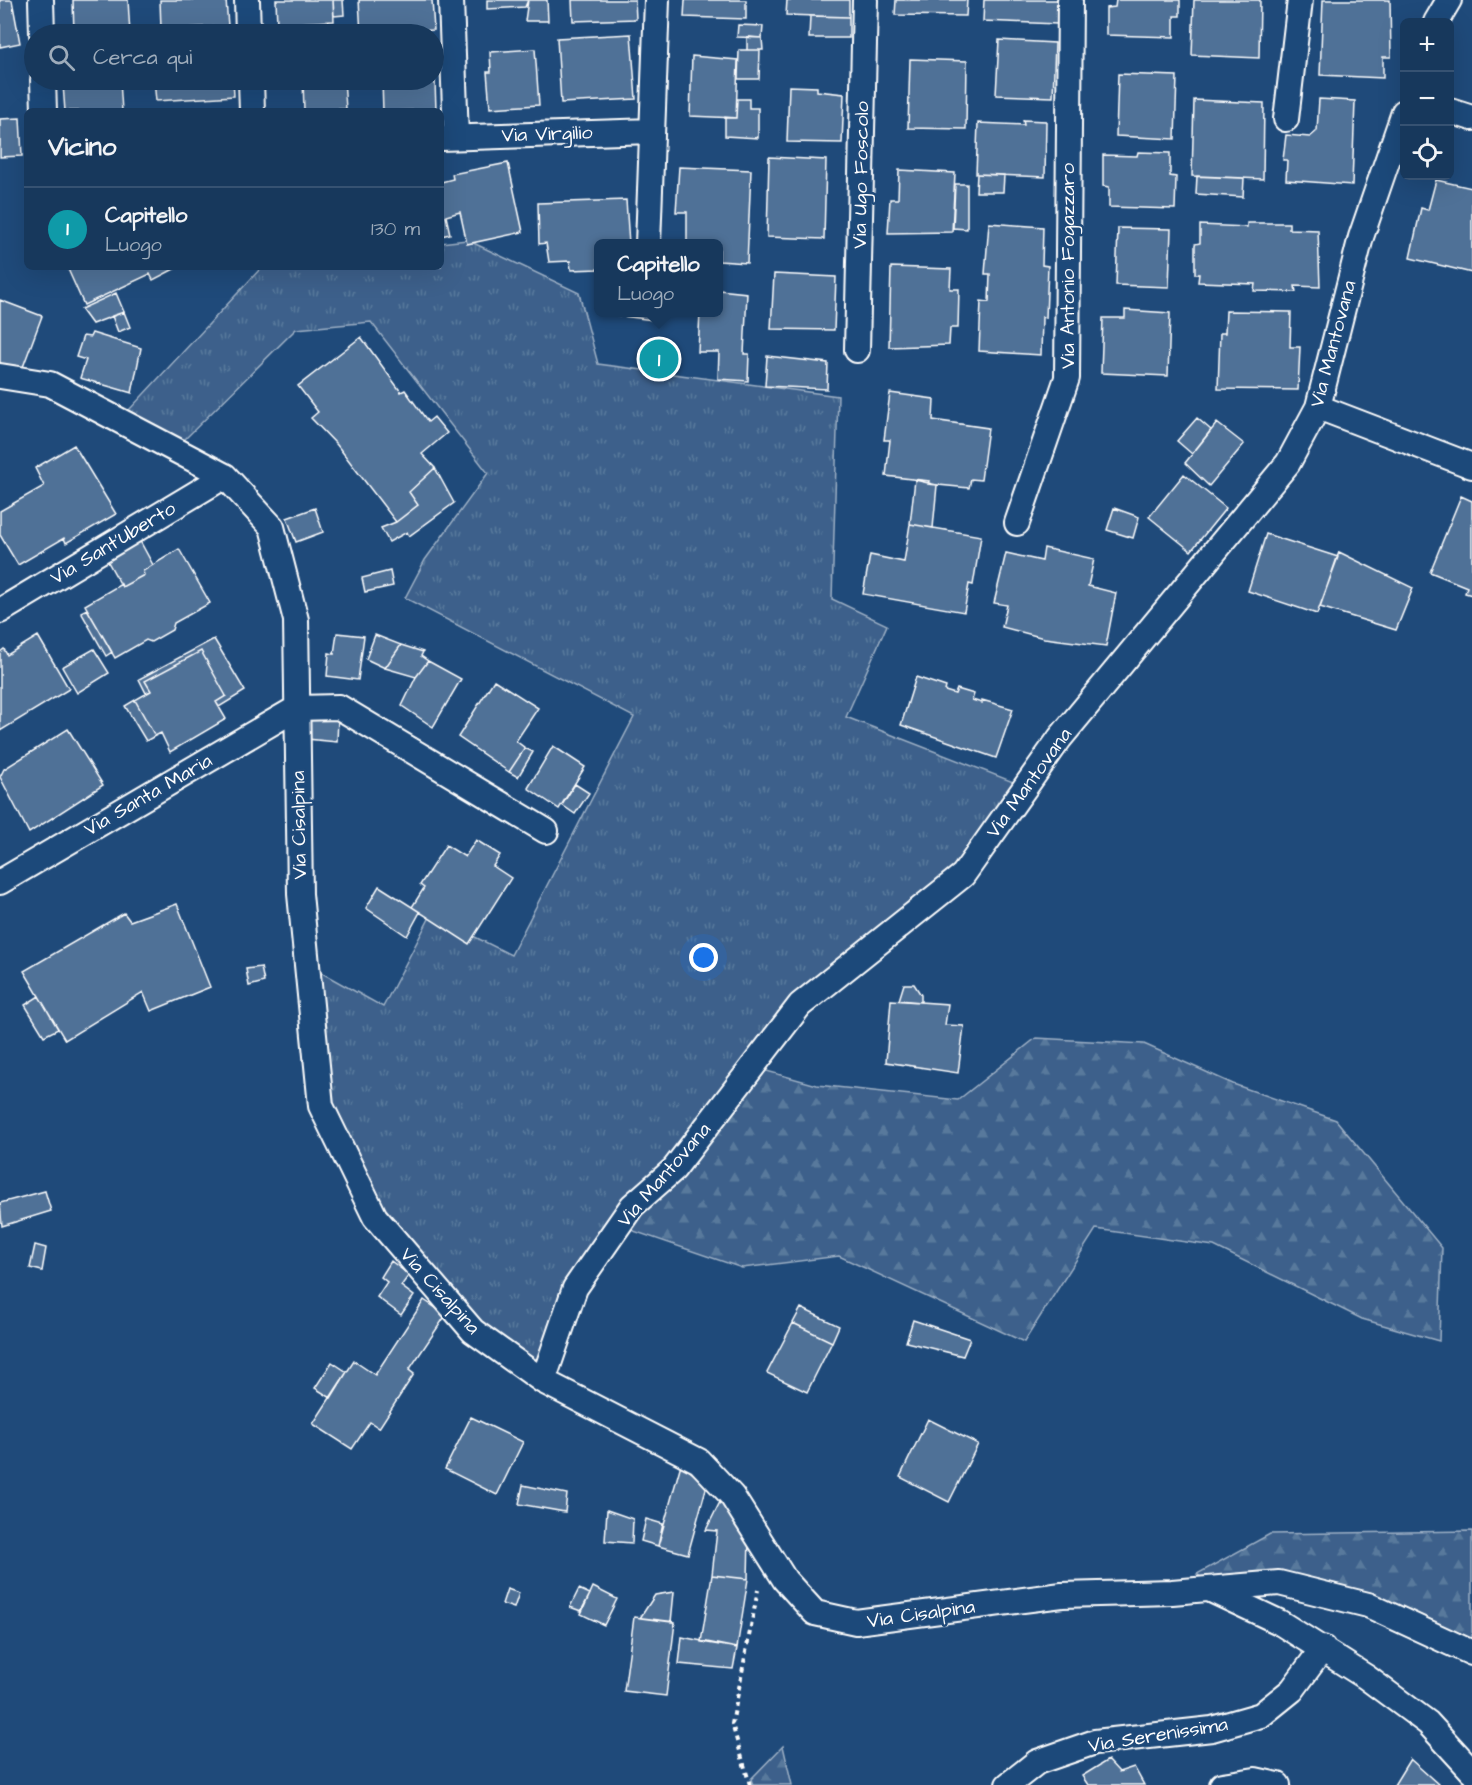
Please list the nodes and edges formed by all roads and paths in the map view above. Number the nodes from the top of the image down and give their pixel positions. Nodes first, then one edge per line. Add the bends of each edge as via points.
1 (41, 0) edge
2 (246, 0) edge
3 (451, 0) edge
4 (657, 0) edge
5 (865, 0) edge
6 (1070, 0) edge
7 (1300, 0) edge
8 (1449, 0) edge
9 (1438, 18) edge
10 (42, 24) edge
11 (247, 24) edge
12 (43, 90) edge
13 (251, 90) edge
14 (44, 108) edge
15 (252, 108) edge
16 (1454, 113) edge
17 (1472, 118) edge
18 (1286, 119) dead end
19 (1400, 124) edge
20 (652, 131) junction
21 (449, 137) edge
22 (648, 239) edge
23 (857, 350) dead end
24 (0, 376) edge
25 (1318, 407) junction
26 (1472, 466) edge
27 (225, 476) junction
28 (1017, 523) dead end
29 (0, 610) edge
30 (297, 708) junction
31 (546, 831) dead end
32 (0, 882) edge
33 (543, 1381) junction
34 (1211, 1590) junction
35 (754, 1609) dead end
36 (1323, 1648) junction
37 (1472, 1653) edge
38 (1472, 1771) edge
39 (750, 1785) edge
40 (1008, 1785) edge
41 (1222, 1785) edge
42 (1278, 1785) edge

1 - 10 street
2 - 11 street
3 - 21 street
4 - 20 street
5 - 23 street, Via Ugo Foscolo
6 - 28 street, Via Antonio Fogazzaro via 1067,378
7 - 18 street
8 - 9 street
12 - 14 street
13 - 15 street
16 - 17 street
19 - 25 street, Via Mantovana via 1361,237
20 - 21 street, Via Virgilio
20 - 22 street
24 - 27 street, Via Cisalpina via 50,384
25 - 26 street
25 - 33 street, Via Mantovana via 1288,463 1060,738 963,875 800,1005 674,1169 632,1206 575,1288
27 - 29 street, Via Sant'Uberto
27 - 30 street, Via Cisalpina via 272,527 296,620
30 - 31 street via 339,707
30 - 32 street, Via Santa Maria
30 - 33 street, Via Cisalpina via 300,894 321,1106 375,1217 473,1331
33 - 34 street, Via Cisalpina via 699,1461 732,1496 785,1580 815,1612 856,1622 1062,1595
34 - 36 street, Via Cisalpina
34 - 37 street via 1279,1583 1368,1605
35 - 39 path via 732,1724
36 - 38 street, Via Cisalpina via 1428,1723
36 - 40 street, Via Serenissima via 1292,1690 1261,1715 1212,1729 1095,1742 1037,1762
41 - 42 street via 1255,1780

